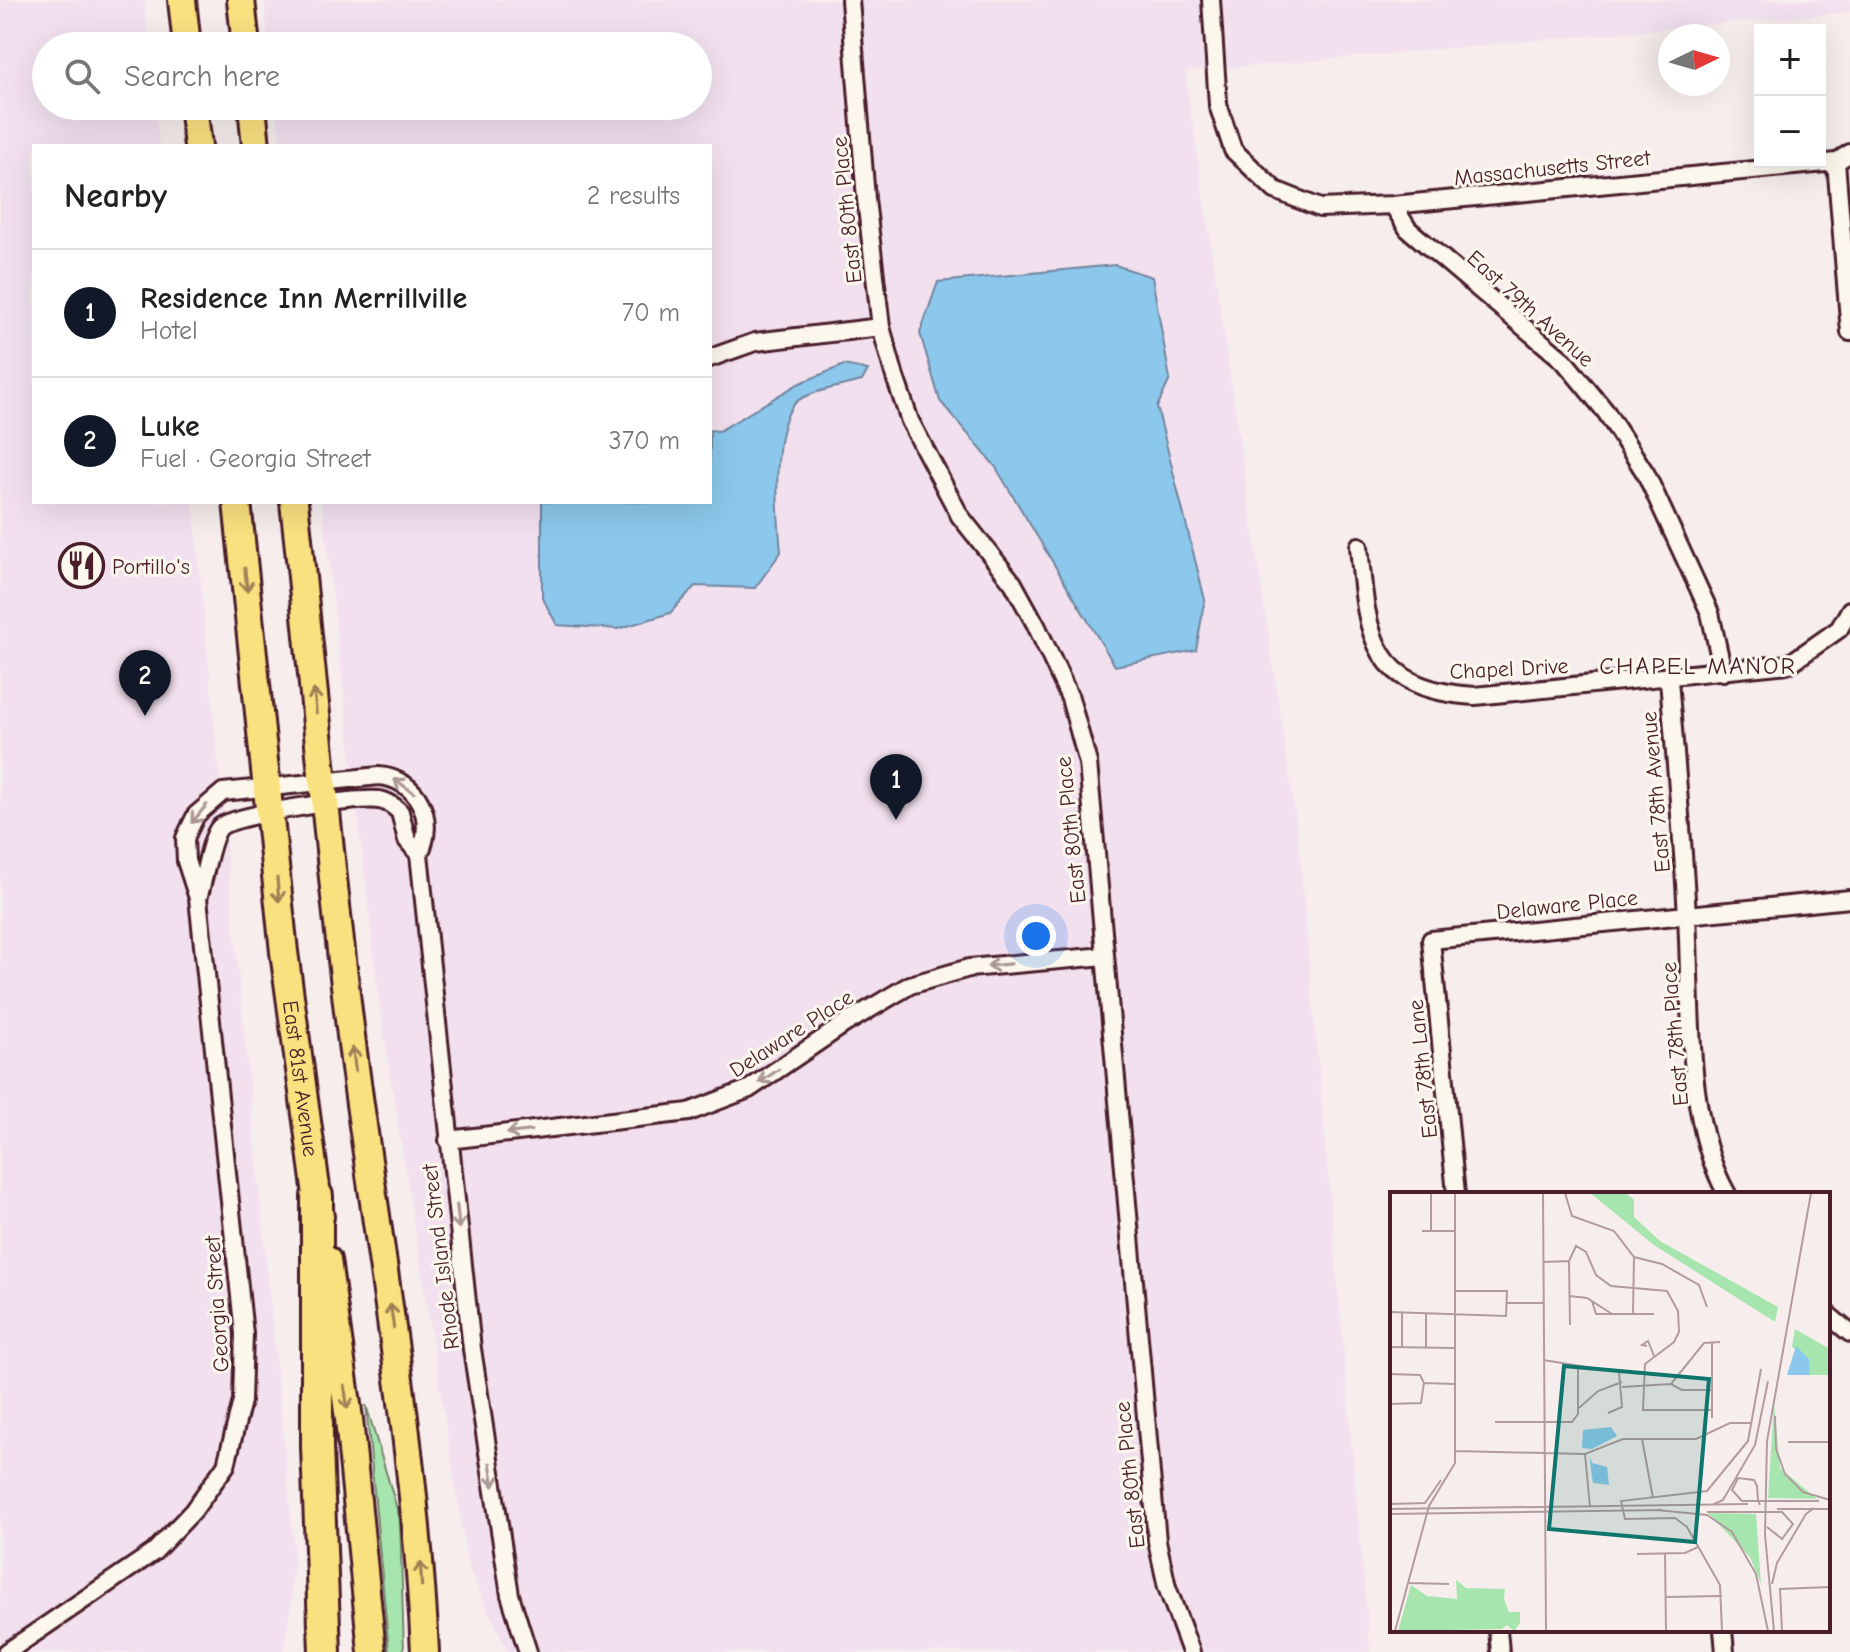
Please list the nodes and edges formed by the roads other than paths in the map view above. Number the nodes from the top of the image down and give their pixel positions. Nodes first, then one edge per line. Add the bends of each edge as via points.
1 (182, 0) edge
2 (241, 0) edge
3 (850, 0) edge
4 (1211, 0) edge
5 (185, 32) edge
6 (244, 32) edge
7 (195, 120) edge
8 (253, 120) edge
9 (198, 144) edge
10 (256, 144) edge
11 (1843, 157) edge
12 (1393, 205) junction
13 (881, 327) junction
14 (1850, 332) edge
15 (712, 357) edge
16 (237, 504) edge
17 (294, 504) edge
18 (1359, 546) dead end
19 (1850, 610) edge
20 (1723, 672) junction
21 (1669, 679) junction
22 (325, 792) junction
23 (269, 799) junction
24 (419, 854) junction
25 (198, 898) junction
26 (1850, 899) edge
27 (1687, 914) junction
28 (1431, 940) joint
29 (1105, 956) junction
30 (448, 1140) junction
31 (1456, 1192) edge
32 (1726, 1192) edge
33 (317, 1196) junction
34 (1830, 1317) edge
35 (1850, 1333) edge
36 (321, 1500) junction
37 (1498, 1632) edge
38 (1723, 1632) edge
39 (7, 1652) edge
40 (325, 1652) edge
41 (344, 1652) edge
42 (372, 1652) edge
43 (425, 1652) edge
44 (528, 1652) edge
45 (1191, 1652) edge
46 (1500, 1652) edge
47 (1725, 1652) edge

1 - 5 main road
2 - 6 main road
3 - 13 street, East 80th Place
4 - 12 street, Massachusetts Street via 1218,105 1233,150 1275,190 1320,208
7 - 9 main road
8 - 10 main road
11 - 12 street, Massachusetts Street
11 - 14 street
12 - 20 street, East 79th Avenue via 1408,229 1564,361 1606,412 1646,474 1710,613
13 - 15 street via 755,342
13 - 29 street, East 80th Place via 910,421 932,466 960,516 1013,583 1070,698 1088,763
16 -> 23 main road, East 81st Avenue
22 -> 17 main road
18 - 21 street, Chapel Drive via 1365,615 1374,645 1413,684 1441,694 1475,696
19 - 20 street, East 78th Avenue via 1839,629 1789,664
20 - 21 street, East 78th Avenue
21 - 27 street, East 78th Avenue
22 - 23 street, Rhode Island Street
22 - 23 street, Rhode Island Street
22 - 24 street, Rhode Island Street via 388,802 400,812 407,840
24 -> 22 street, Rhode Island Street via 428,837 426,826 417,795 404,783 379,776
43 -> 22 main road via 419,1530 356,1074
23 - 25 street, Georgia Street via 221,827
23 -> 25 street, Georgia Street via 223,792 196,815 184,849
23 -> 33 main road, East 81st Avenue
24 - 30 street, Rhode Island Street
25 - 39 street, Georgia Street via 244,1334 242,1401 226,1465 154,1552
26 - 27 street, Delaware Place
27 - 28 street, Delaware Place
27 - 32 street, East 78th Place via 1695,1071 1706,1135
28 - 31 street, East 78th Lane
29 -> 30 street, Delaware Place via 969,968 910,985 749,1089 689,1112
29 - 45 street, East 80th Place via 1157,1541
30 -> 44 street, Rhode Island Street via 500,1531 510,1595
33 - 36 highway
33 -> 42 main road, East 81st Avenue via 344,1380
34 - 35 street
36 - 40 highway
36 - 41 highway via 336,1555
37 - 46 street
38 - 47 street

